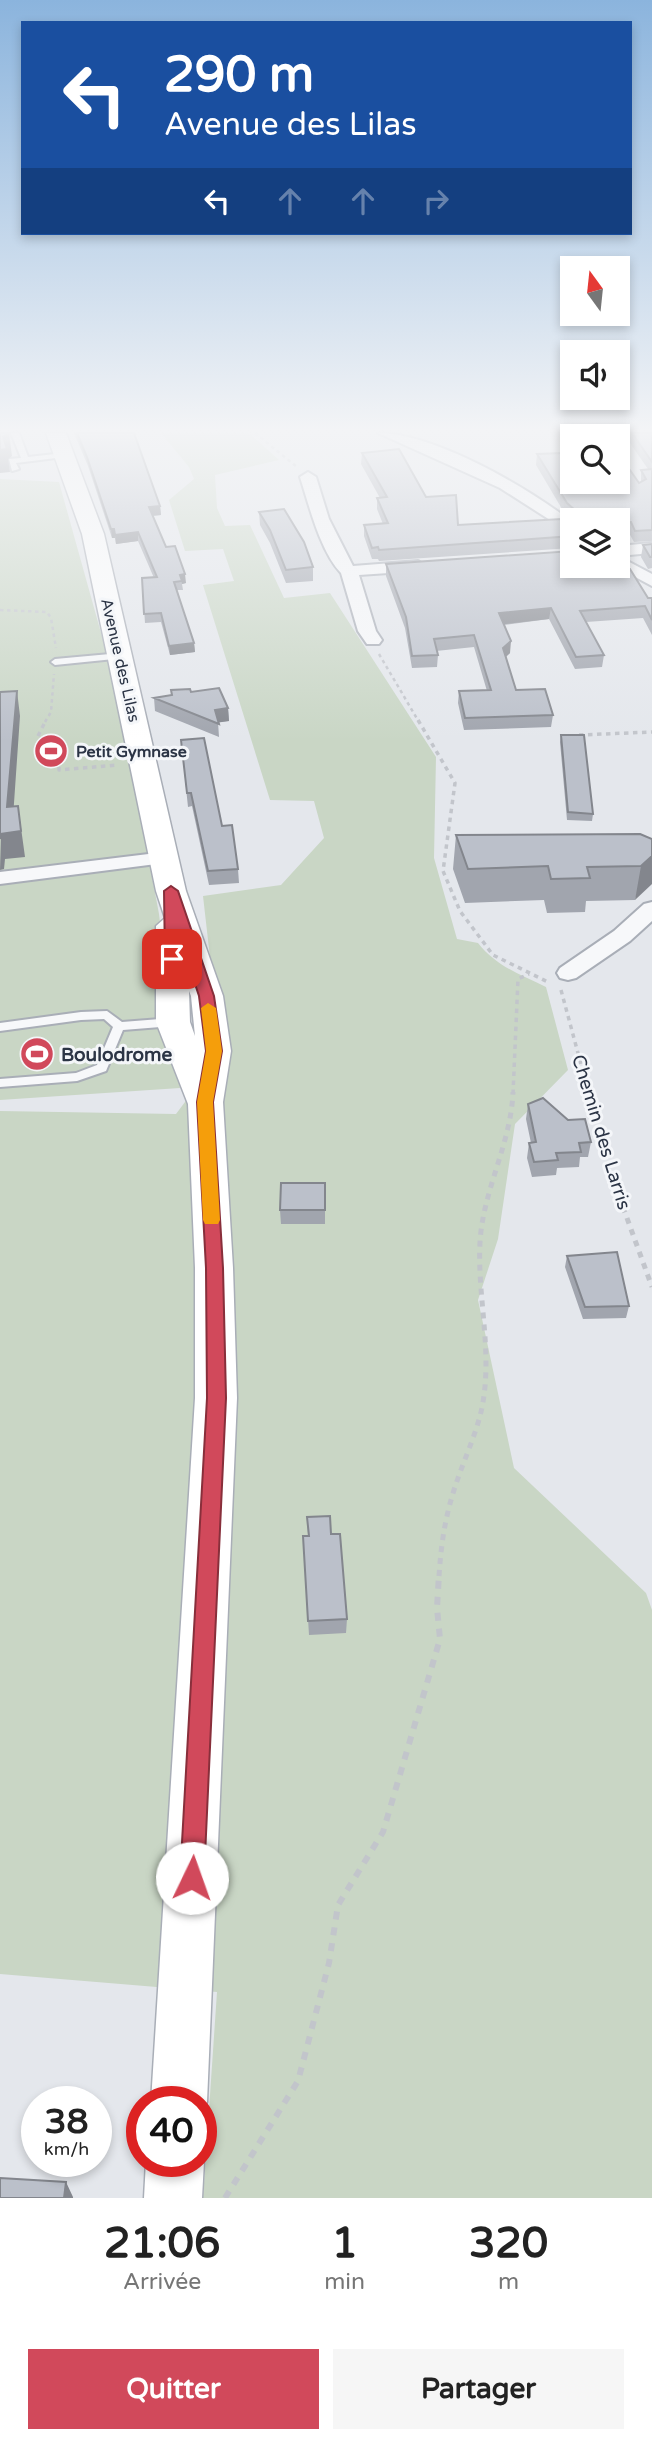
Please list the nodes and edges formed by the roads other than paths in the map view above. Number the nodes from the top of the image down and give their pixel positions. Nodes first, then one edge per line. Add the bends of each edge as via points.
1 (93, 536) edge
2 (329, 536) edge
3 (652, 548) edge
4 (630, 550) edge
5 (433, 565) edge
6 (630, 568) edge
7 (349, 571) junction
8 (652, 580) edge
9 (373, 640) road end
10 (121, 656) junction
11 (55, 662) dead end
12 (164, 858) junction
13 (0, 878) edge
14 (171, 891) junction
15 (652, 909) edge
16 (558, 978) road end
17 (209, 1008) junction
18 (173, 1014) junction
19 (119, 1026) junction
20 (0, 1027) edge
21 (0, 1083) edge
22 (205, 1102) junction
23 (180, 2086) edge
24 (174, 2177) edge
25 (173, 2198) edge

1 - 10 street, Avenue des Lilas
2 - 7 street
3 - 4 street
5 - 7 street
6 - 8 street
7 - 9 street
10 - 11 lane
10 - 12 street, Avenue des Lilas
12 - 13 street
12 - 14 street, Avenue des Lilas
14 - 17 street, Avenue des Lilas
14 - 18 street, Avenue des Lilas
15 - 16 street via 604,949
17 - 18 street
17 - 22 street, Avenue des Lilas via 214,1051
18 - 19 lane
18 - 22 street, Avenue des Lilas
19 - 20 lane via 107,1016 94,1016
19 - 21 lane via 102,1068 77,1077
22 - 23 street, Avenue des Lilas via 216,1398
24 - 25 street

